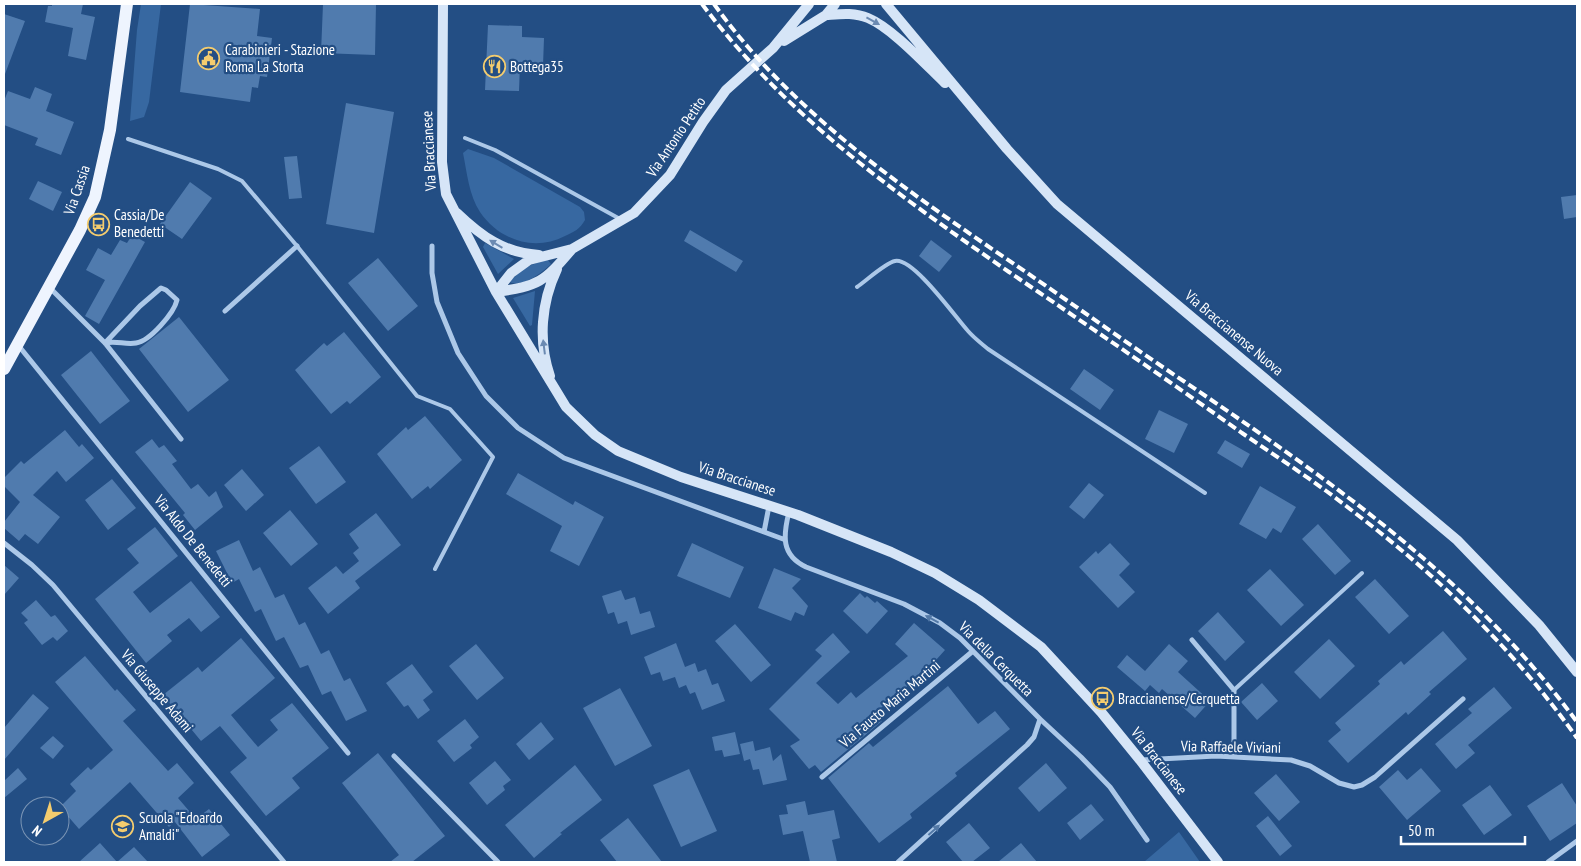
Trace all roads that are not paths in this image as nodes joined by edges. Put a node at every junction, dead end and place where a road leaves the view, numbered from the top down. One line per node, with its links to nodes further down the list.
1 (126, 4): 18 (main road, Via Cassia)
2 (443, 4): 11 (street, Via Braccianese)
3 (809, 4): 7 (street, Via Antonio Petito)
4 (835, 4): 6 (street, Via Antonio Petito)
5 (886, 4): 8 (street, Via Braccianense Nuova)
6 (826, 16): 7 (street, Via Antonio Petito); 8 (street, one-way to 8)
7 (773, 48): 12 (street, Via Antonio Petito)
8 (972, 107): 37 (street, Via Braccianense Nuova)
9 (465, 138): 12 (lane)
10 (128, 139): 13 (lane)
11 (450, 206): 16 (street, one-way to 11); 20 (street, Via Braccianese)
12 (623, 221): 15 (street, Via Antonio Petito)
13 (297, 246): 21 (street); 33 (lane)
14 (432, 246): 30 (street)
15 (572, 249): 16 (street, Via Antonio Petito); 17 (street, Via Antonio Petito)
16 (542, 256): 20 (street, Via Antonio Petito)
17 (556, 269): 20 (street, Via Antonio Petito); 25 (street, one-way to 17)
18 (48, 286): 22 (street); 23 (main road, Via Cassia)
19 (857, 287): 27 (lane)
20 (496, 292): 25 (street, Via Braccianese)
21 (225, 311)
22 (105, 343): 22 (street); 26 (street)
23 (17, 345): 24 (main road, Via Cassia); 41 (street, Via Aldo De Benedetti)
24 (4, 370)
25 (557, 394): 28 (street, Via Braccianese)
26 (181, 439)
27 (1205, 493)
28 (769, 506): 29 (street, Via Braccianese); 30 (street)
29 (789, 512): 31 (street); 44 (street, Via Braccianese)
30 (764, 532): 31 (street)
31 (783, 539): 36 (street, Via della Cerquetta, one-way to 31)
32 (4, 543): 48 (street, Via Giuseppe Adami)
33 (435, 569)
34 (1362, 573): 38 (lane)
35 (1192, 640): 38 (street)
36 (973, 651): 40 (street, Via della Cerquetta); 45 (street, Via Fausto Maria Martini)
37 (1577, 672)
38 (1234, 690): 43 (street)
39 (1463, 699): 43 (street, Via Raffaele Viviani)
40 (1040, 719): 46 (street, Via della Cerquetta); 50 (street, one-way to 40)
41 (348, 753)
42 (394, 756): 49 (street)
43 (1234, 757): 44 (street, Via Raffaele Viviani)
44 (1140, 760): 51 (street, Via Braccianese)
45 (822, 777)
46 (1148, 840)
47 (1577, 841): 52 (street)
48 (284, 862)
49 (498, 862)
50 (898, 862)
51 (1218, 862)
52 (1548, 862)

